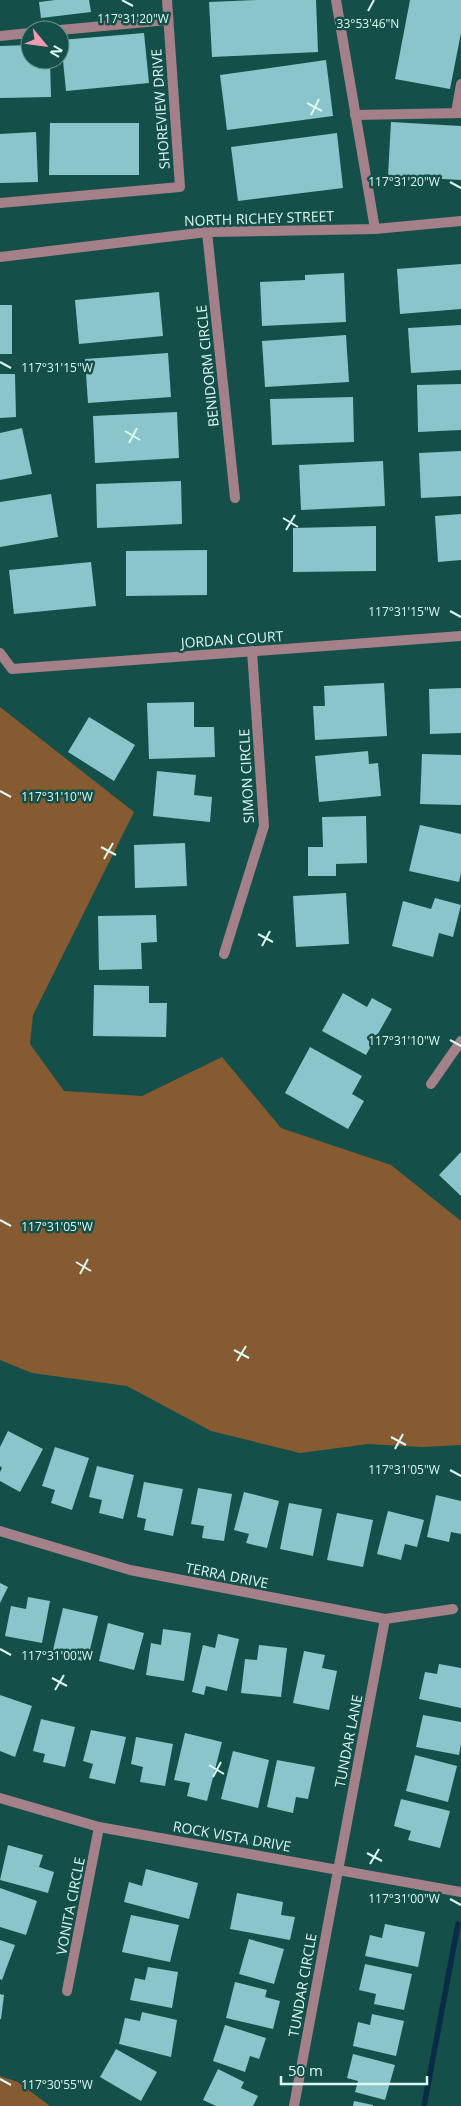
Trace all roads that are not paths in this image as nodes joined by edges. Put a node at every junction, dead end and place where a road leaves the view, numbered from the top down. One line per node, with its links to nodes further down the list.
1 (167, 0): 3 (street, SHOREVIEW DRIVE)
2 (336, 0): 9 (street)
3 (168, 20): 4 (street); 10 (street, SHOREVIEW DRIVE)
4 (70, 29)
5 (20, 34): 6 (street)
6 (0, 36)
7 (461, 84): 8 (street)
8 (458, 113): 9 (street)
9 (355, 115): 12 (street)
10 (0, 203)
11 (461, 221): 12 (street, NORTH RICHEY STREET)
12 (375, 229): 13 (street, NORTH RICHEY STREET)
13 (207, 232): 14 (street, NORTH RICHEY STREET); 15 (street, BENIDORM CIRCLE)
14 (0, 258)
15 (235, 498)
16 (461, 636): 17 (street, JORDAN COURT)
17 (252, 651): 18 (street, JORDAN COURT); 19 (street, SIMON CIRCLE)
18 (0, 653)
19 (224, 954)
20 (461, 1041): 21 (street)
21 (431, 1084)
22 (0, 1531): 24 (street, TERRA DRIVE)
23 (453, 1609): 24 (street, TERRA DRIVE)
24 (385, 1620): 27 (street, TUNDAR LANE)
25 (0, 1798): 26 (street, ROCK VISTA DRIVE)
26 (99, 1826): 27 (street, ROCK VISTA DRIVE); 29 (street, VONITA CIRCLE)
27 (339, 1869): 28 (street, ROCK VISTA DRIVE); 30 (street, TUNDAR CIRCLE)
28 (461, 1892)
29 (67, 1991)
30 (294, 2106)

